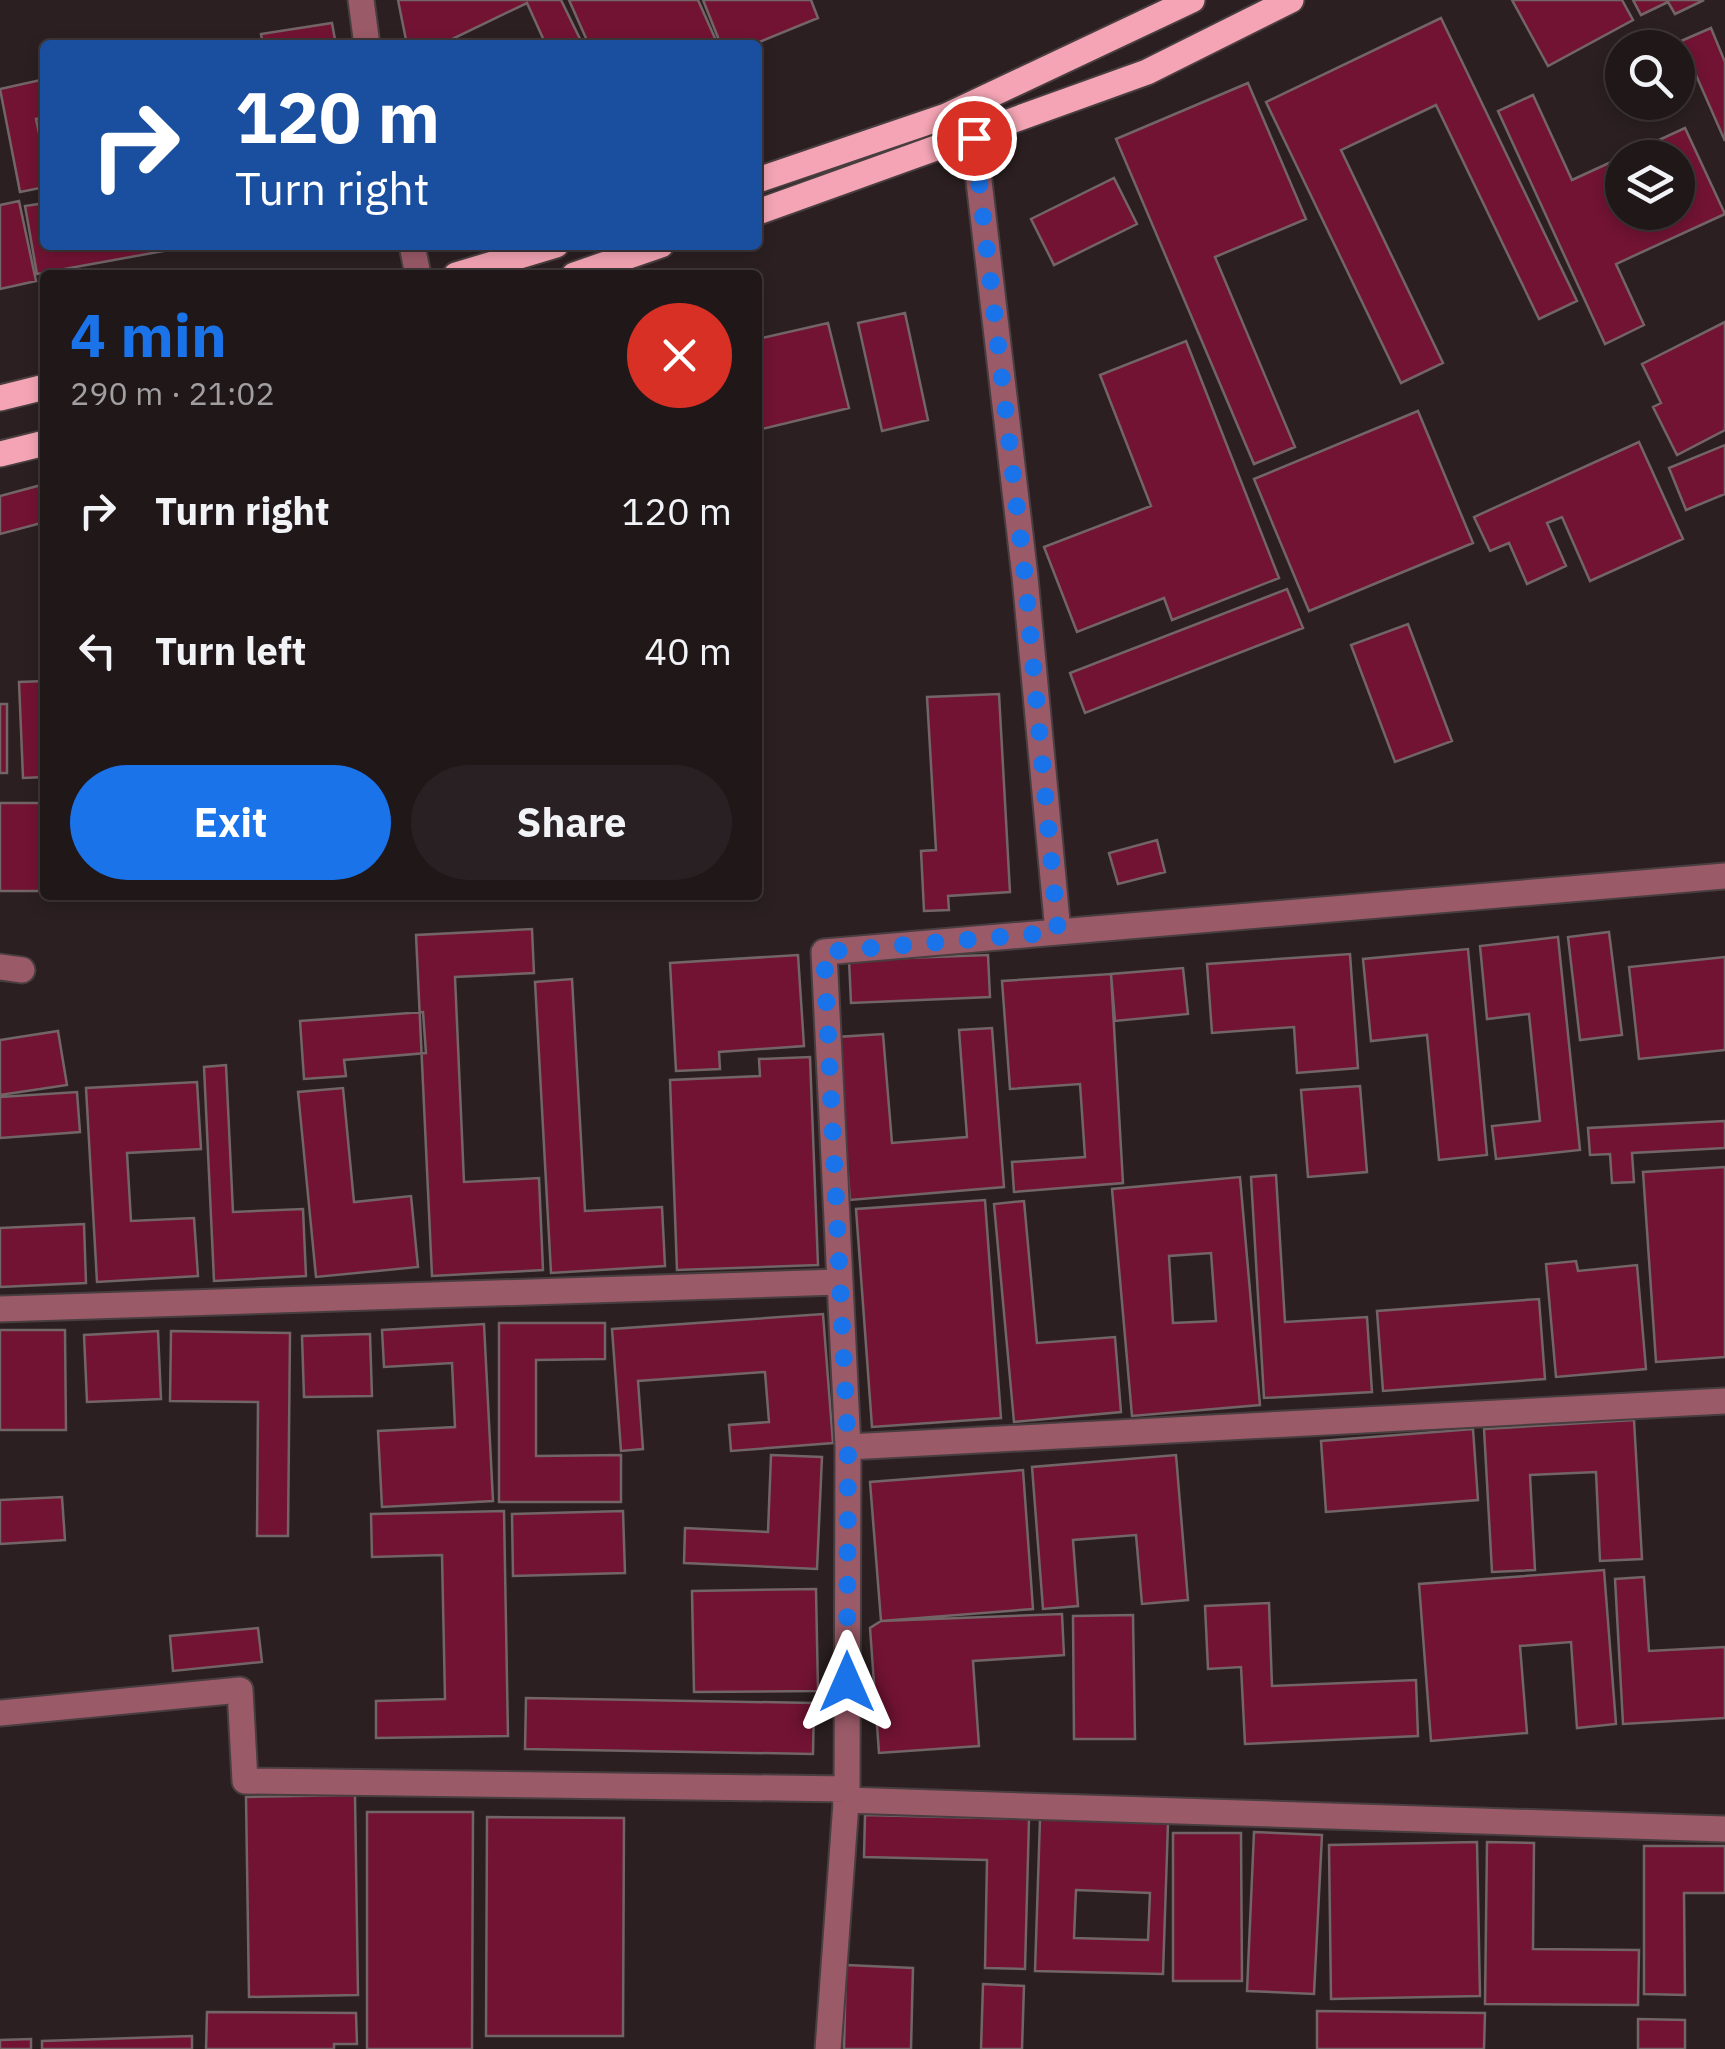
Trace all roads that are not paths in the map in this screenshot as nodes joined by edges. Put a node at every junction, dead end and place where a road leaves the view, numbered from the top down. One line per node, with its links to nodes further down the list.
1 (362, 0): 4 (street)
2 (1192, 0): 6 (main road)
3 (1291, 0): 5 (main road)
4 (366, 40)
5 (974, 138): 7 (main road); 17 (street)
6 (762, 179)
7 (762, 211)
8 (539, 250): 10 (main road)
9 (646, 250): 11 (main road)
10 (473, 270)
11 (588, 270)
12 (40, 388): 13 (main road)
13 (0, 398)
14 (40, 444): 15 (main road)
15 (0, 454)
16 (1725, 876): 17 (street)
17 (1058, 932): 18 (street)
18 (839, 1282): 19 (street); 21 (street)
19 (0, 1309)
20 (1725, 1401): 21 (street)
21 (848, 1447): 23 (street)
22 (0, 1713): 23 (street)
23 (846, 1794): 24 (street); 25 (street)
24 (1725, 1829)
25 (828, 2049)

